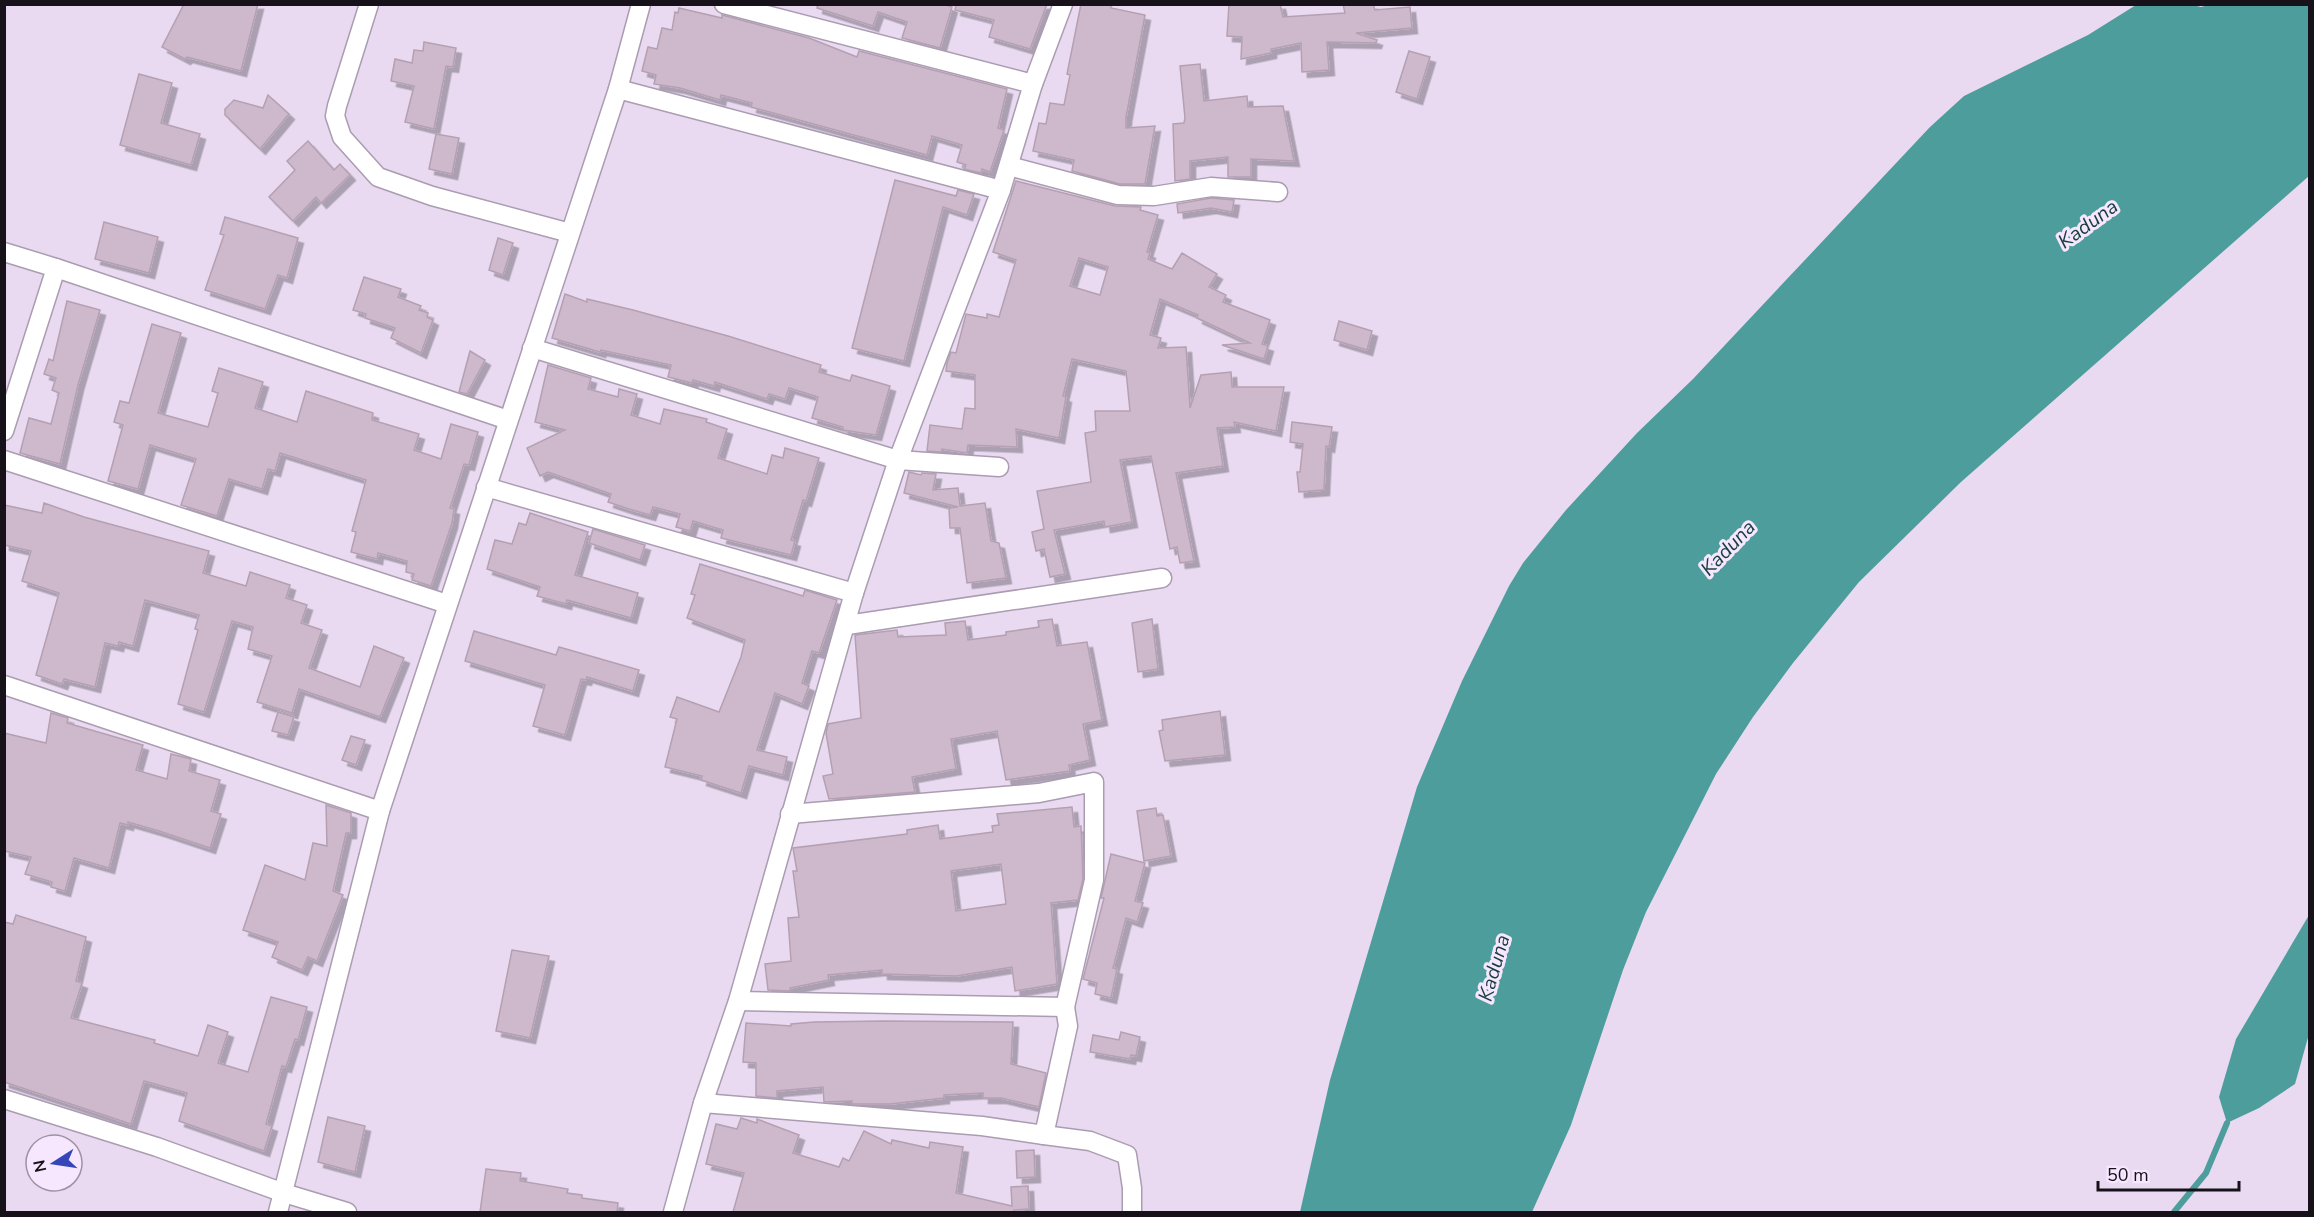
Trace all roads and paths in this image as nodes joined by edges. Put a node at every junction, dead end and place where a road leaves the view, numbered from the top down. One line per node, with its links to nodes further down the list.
1 (369, 4): 10 (street)
2 (641, 4): 6 (street)
3 (724, 4): 5 (street)
4 (1063, 4): 5 (street)
5 (1033, 84): 7 (street)
6 (618, 89): 8 (street); 10 (street)
7 (1009, 166): 8 (street); 9 (street)
8 (1001, 190): 17 (street)
9 (1278, 192)
10 (570, 233): 13 (street)
11 (4, 252): 12 (street)
12 (56, 268): 14 (street); 15 (street)
13 (532, 348): 14 (street); 17 (street)
14 (508, 420): 19 (street)
15 (4, 431)
16 (4, 460): 22 (street)
17 (898, 460): 18 (street); 21 (street)
18 (999, 467)
19 (486, 488): 21 (street); 22 (street)
20 (1162, 578): 23 (street)
21 (854, 593): 23 (street)
22 (447, 604): 25 (street)
23 (847, 625): 26 (street)
24 (4, 685): 25 (street)
25 (380, 811): 32 (street)
26 (790, 814): 27 (street); 28 (street)
27 (738, 1001): 28 (street); 30 (street)
28 (1065, 1006): 31 (street)
29 (4, 1099): 32 (street)
30 (703, 1103): 31 (street); 35 (street)
31 (1044, 1135): 36 (street)
32 (284, 1193): 33 (street); 34 (street)
33 (278, 1212)
34 (347, 1212)
35 (673, 1212)
36 (1132, 1212)

